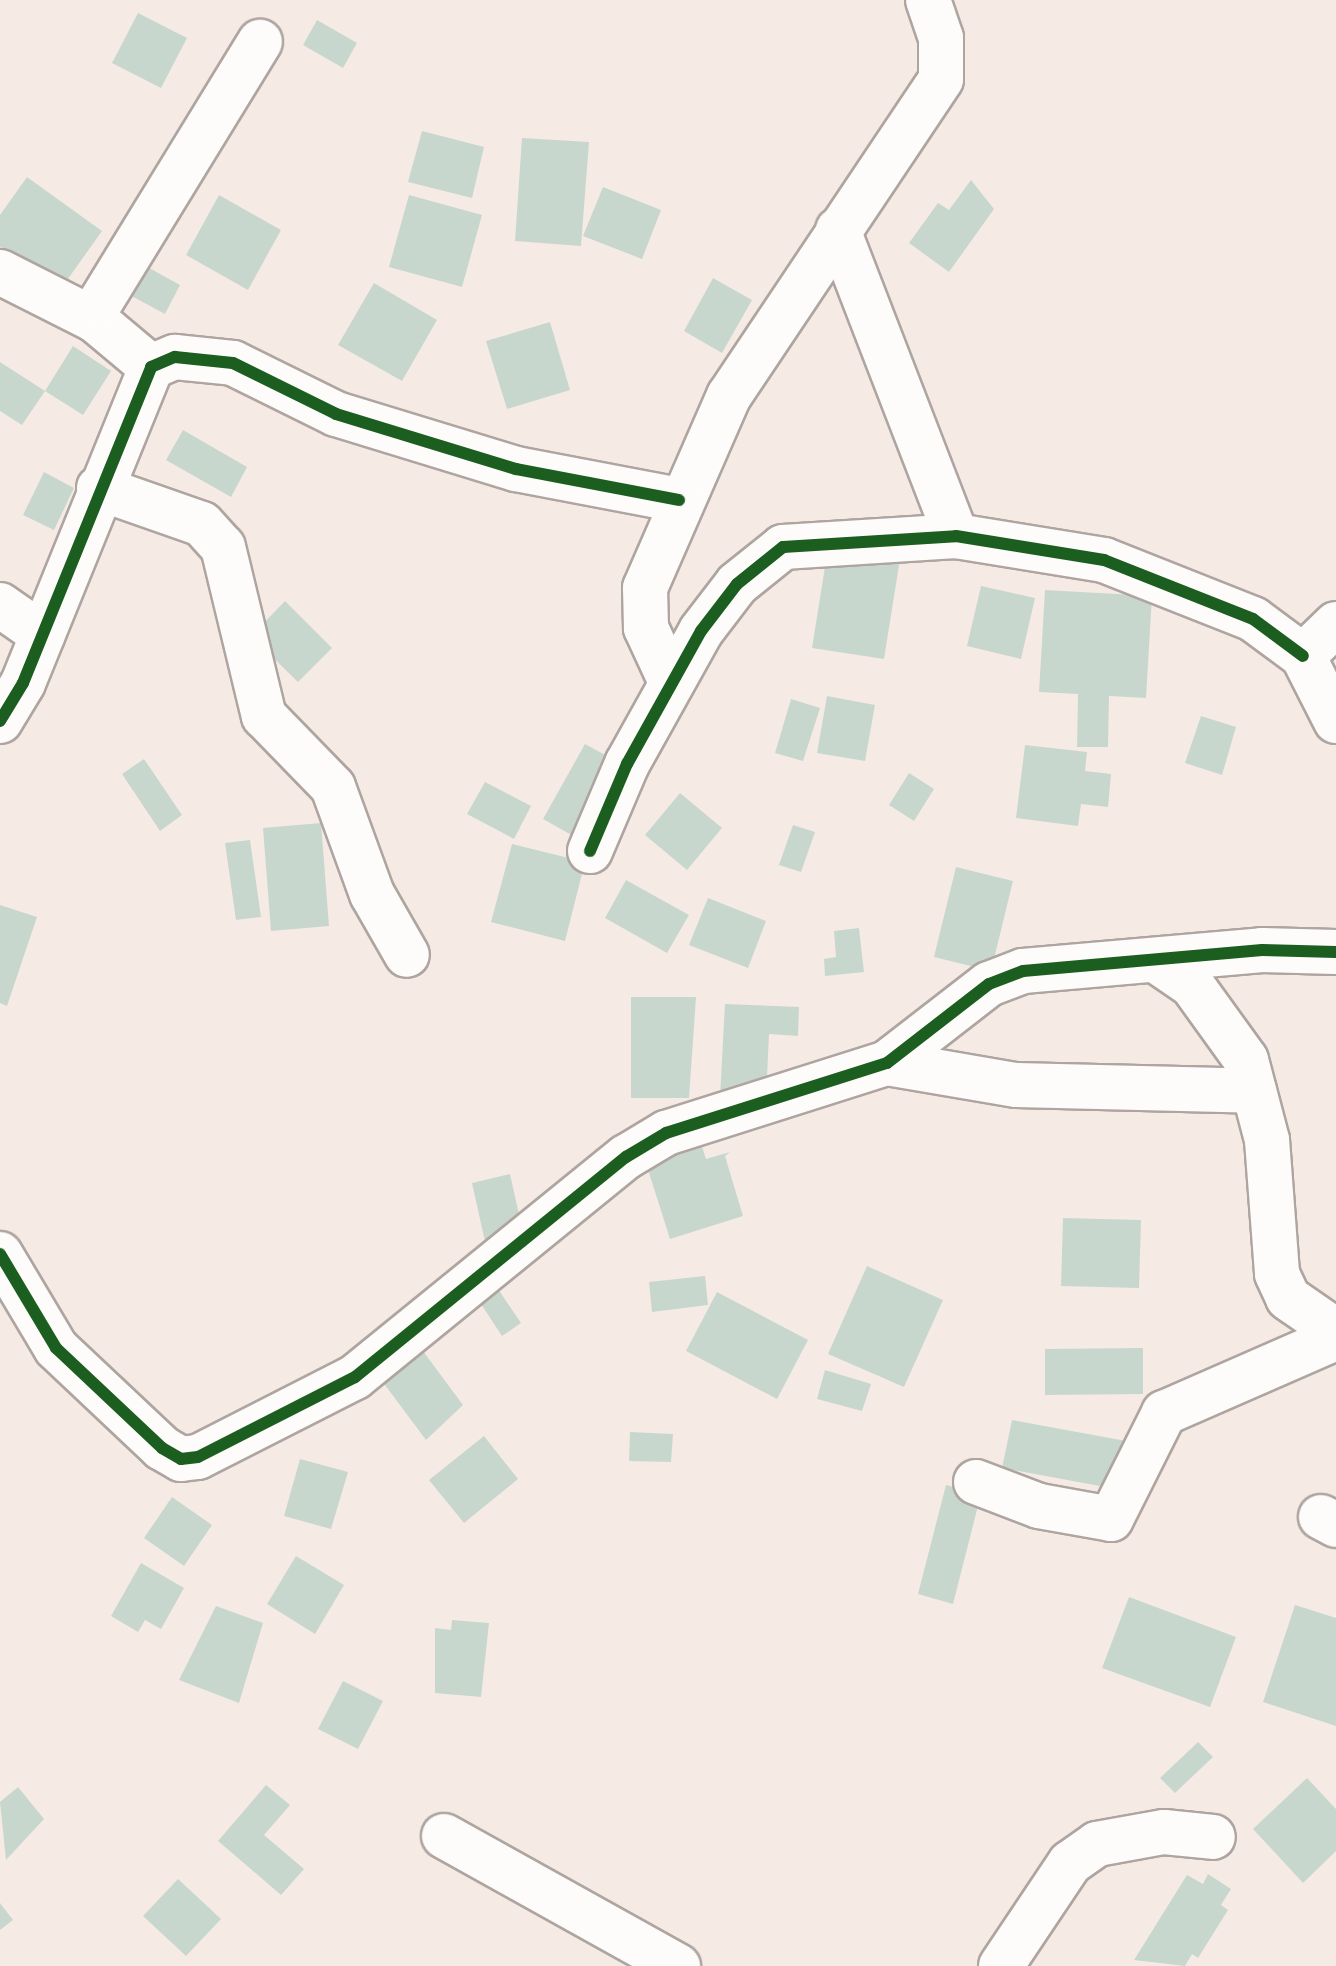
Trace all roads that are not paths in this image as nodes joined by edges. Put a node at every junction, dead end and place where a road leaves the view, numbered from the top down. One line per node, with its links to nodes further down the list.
1 (928, 0): 3 (street)
2 (260, 42): 5 (street)
3 (838, 230): 8 (street); 9 (street)
4 (0, 272): 5 (street)
5 (95, 320): 6 (street)
6 (151, 367): 7 (street); 8 (street)
7 (99, 488): 12 (street); 19 (street)
8 (679, 500): 14 (street)
9 (956, 536): 13 (street); 14 (street)
10 (0, 605): 12 (street)
11 (1336, 624): 13 (street)
12 (43, 635): 15 (street)
13 (1303, 656): 16 (street)
14 (671, 682): 17 (street)
15 (0, 721)
16 (1336, 721)
17 (590, 851)
18 (1336, 952): 20 (street)
19 (407, 955)
20 (1157, 961): 21 (street); 22 (street)
21 (887, 1063): 22 (street); 23 (street)
22 (1254, 1091): 24 (street)
23 (0, 1254)
24 (1336, 1331)
25 (1336, 1338): 26 (street)
26 (976, 1482)
27 (444, 1836): 29 (street)
28 (1213, 1837): 30 (street)
29 (678, 1966)
30 (1001, 1966)

